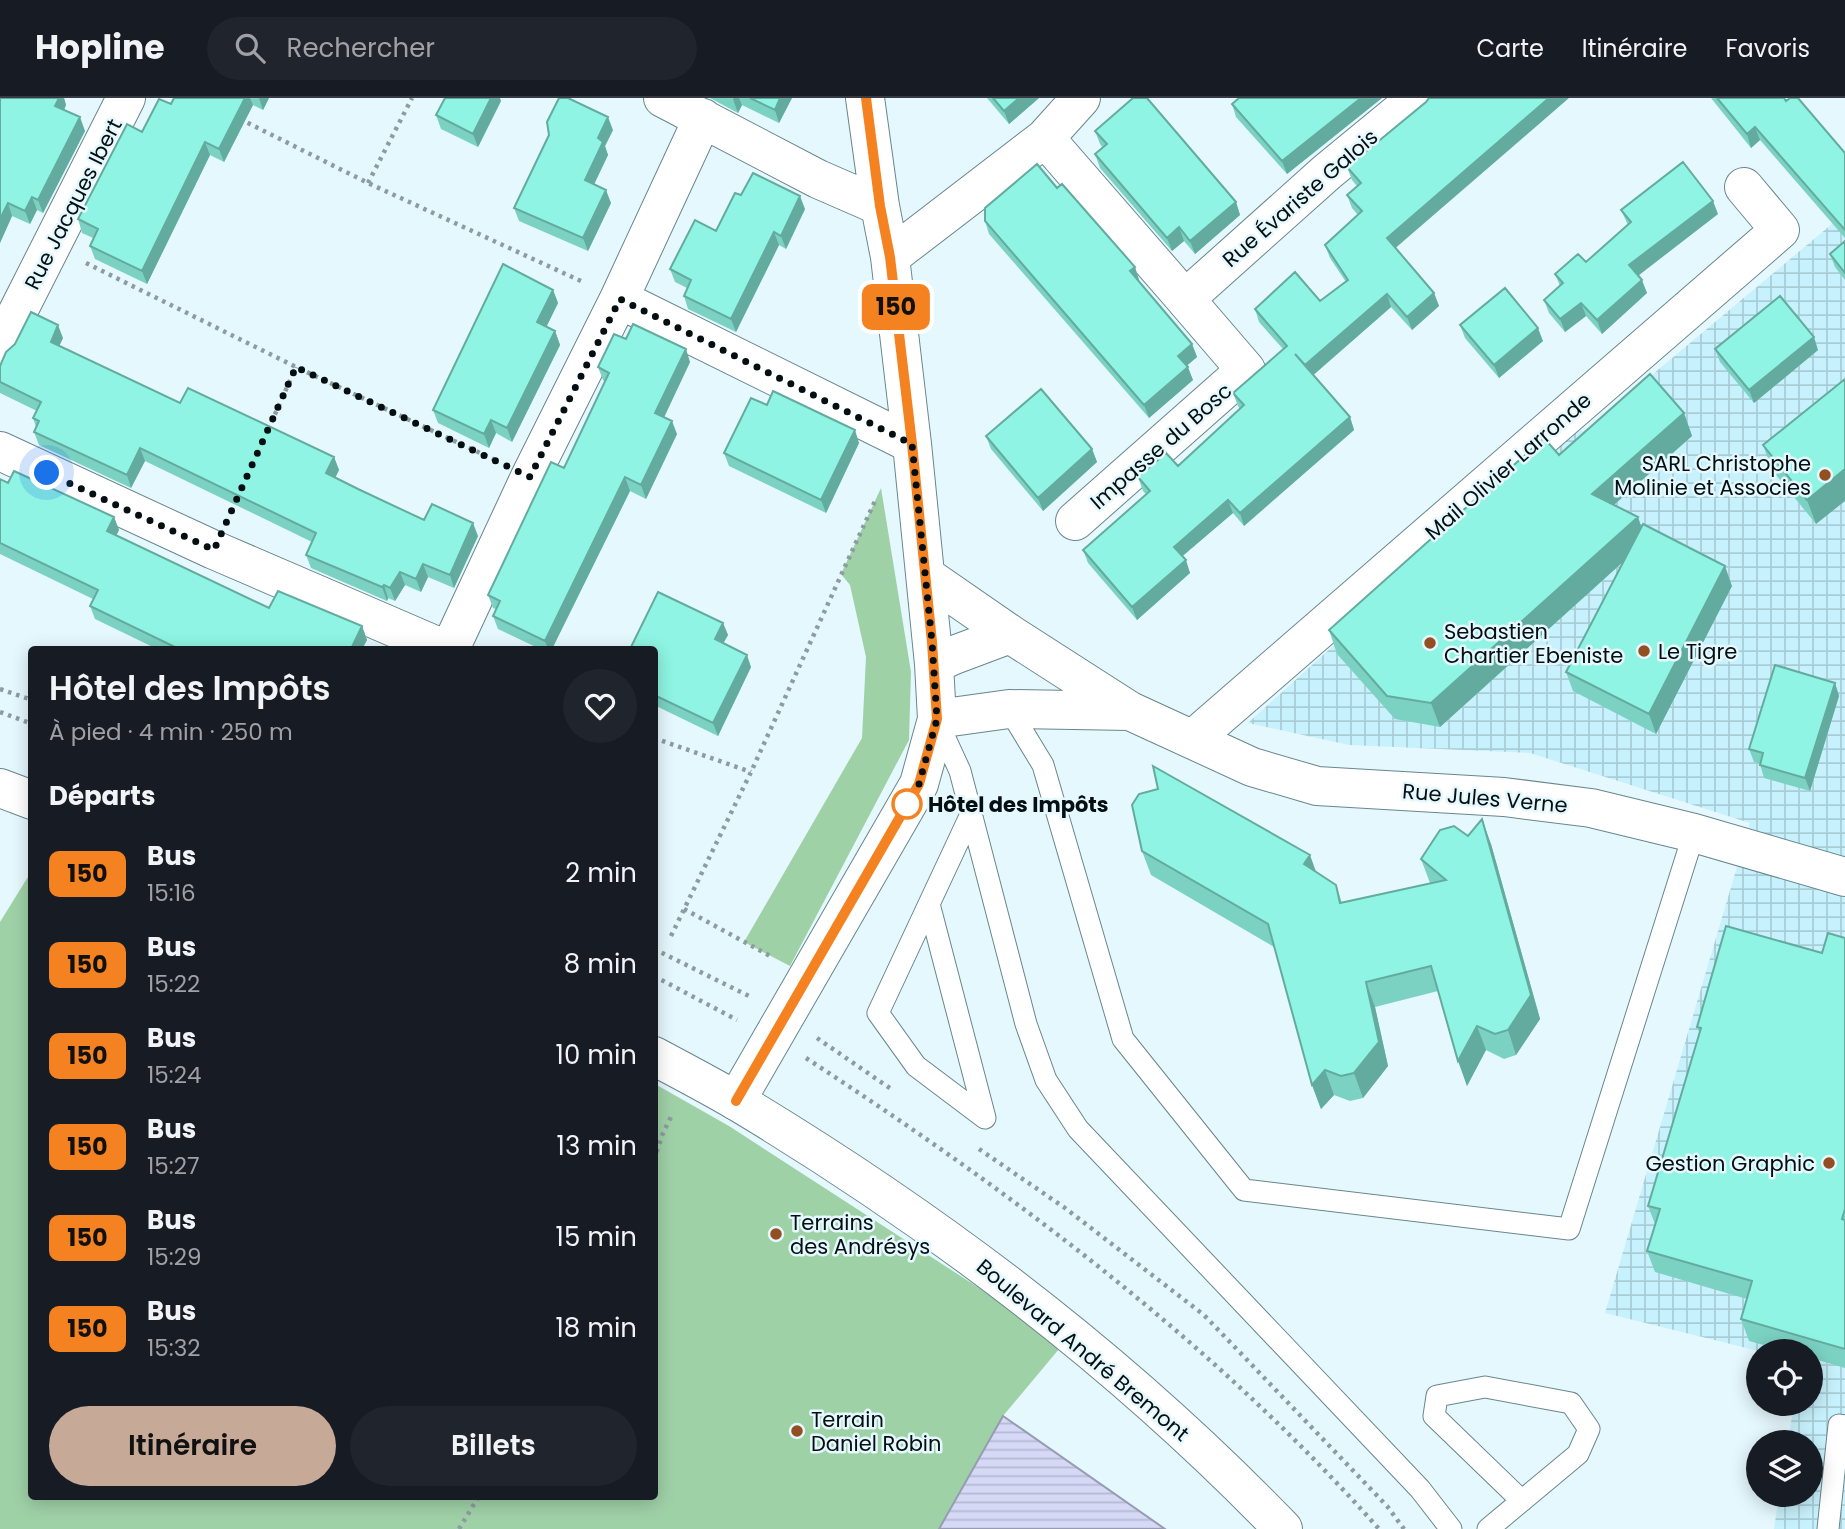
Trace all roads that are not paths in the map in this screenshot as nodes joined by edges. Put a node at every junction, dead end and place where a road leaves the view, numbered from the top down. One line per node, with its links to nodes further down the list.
1 (126, 98): 13 (street, Rue Jacques Ibert)
2 (663, 98): 6 (street)
3 (866, 98): 9 (street)
4 (1081, 98): 7 (street)
5 (1417, 98): 12 (street, Rue Évariste Galois)
6 (702, 118): 9 (street); 11 (street)
7 (1045, 138): 10 (street); 12 (street)
8 (1744, 187): 25 (street, Mail Olivier Larronde)
9 (880, 206): 10 (street)
10 (890, 257): 14 (street)
11 (620, 299): 14 (street); 20 (street)
12 (1185, 299): 16 (street, Impasse du Bosc)
13 (0, 347)
14 (912, 444): 17 (street)
15 (0, 451): 19 (street)
16 (1075, 521)
17 (926, 576): 18 (street, Rue Jules Verne); 21 (street)
18 (1010, 634): 21 (street); 23 (street, Rue Jules Verne)
19 (437, 646)
20 (451, 646)
21 (934, 664): 24 (street)
22 (1009, 709): 23 (street, Rue Jules Verne); 24 (street, Rue Jules Verne); 29 (lane)
23 (1130, 711): 25 (street, Rue Jules Verne)
24 (937, 719): 28 (lane); 33 (street)
25 (1193, 739): 29 (street, Rue Jules Verne)
26 (0, 788): 27 (street)
27 (28, 798)
28 (972, 812): 31 (lane); 37 (lane)
29 (1694, 833): 30 (street, Rue Jules Verne)
30 (1845, 877)
31 (929, 904): 31 (lane)
32 (658, 1058): 33 (street, Boulevard André Bremont)
33 (736, 1101): 36 (street, Boulevard André Bremont)
34 (1845, 1426): 39 (lane)
35 (1522, 1501): 35 (lane); 38 (lane)
36 (1283, 1529)
37 (1451, 1529)
38 (1488, 1529)
39 (1828, 1529)

